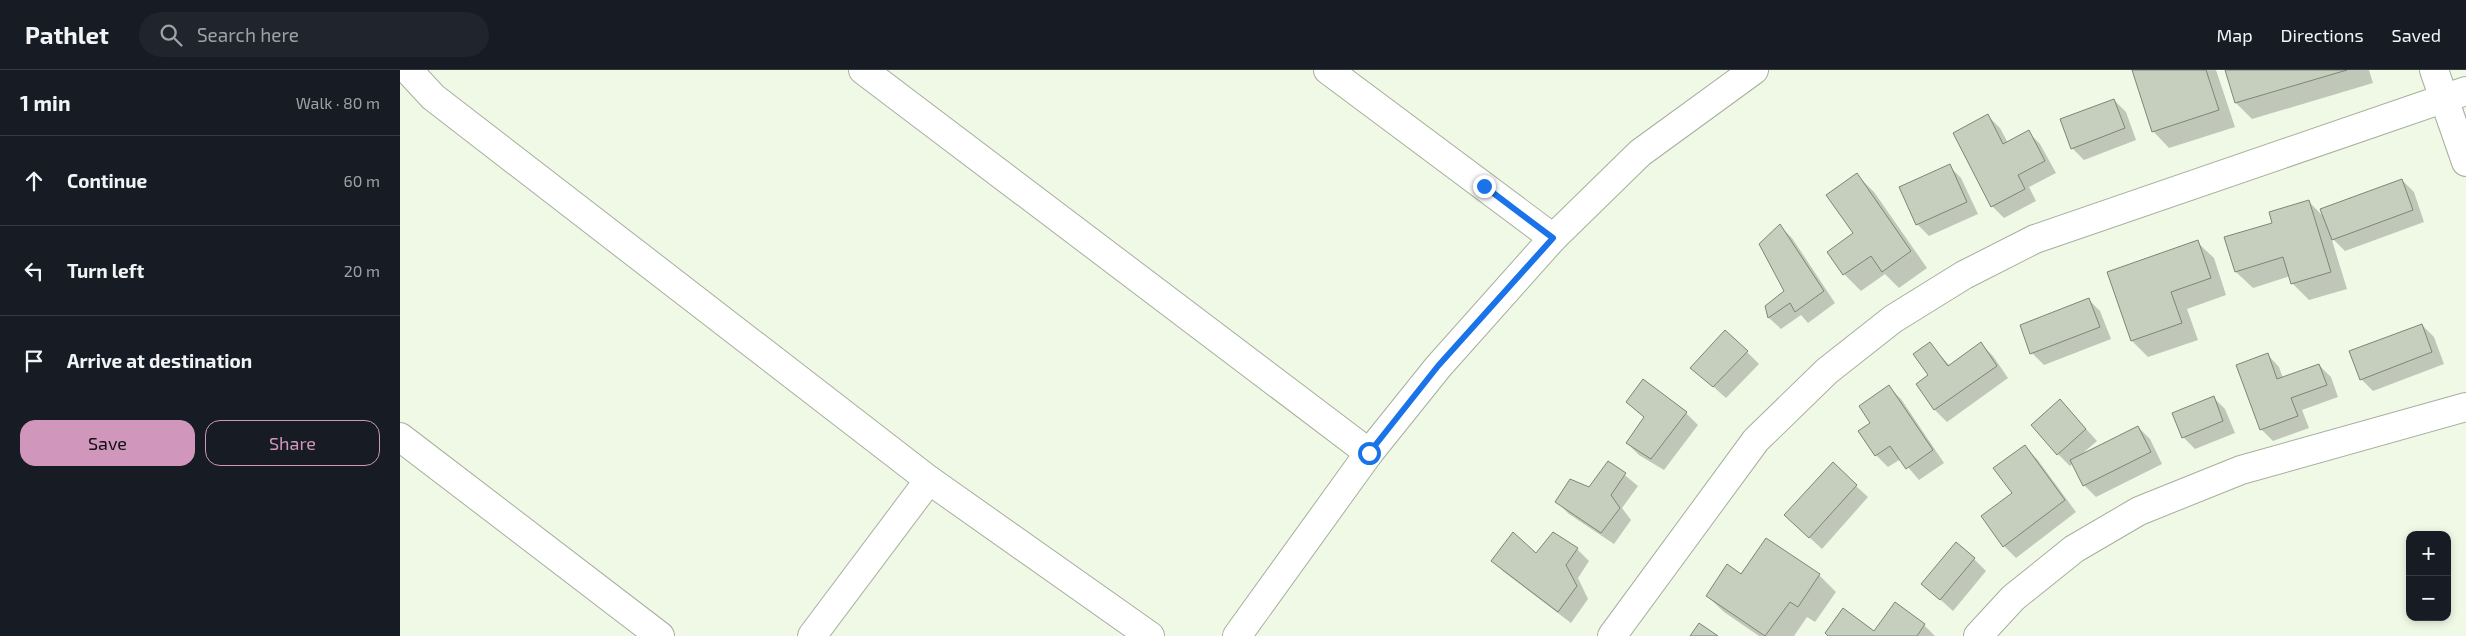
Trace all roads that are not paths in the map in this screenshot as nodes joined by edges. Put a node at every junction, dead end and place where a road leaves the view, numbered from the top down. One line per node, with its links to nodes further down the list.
1 (408, 70): 12 (street)
2 (863, 70): 11 (street)
3 (1328, 70): 8 (street)
4 (1754, 70): 8 (street)
5 (2434, 70): 6 (street)
6 (2454, 95): 7 (street); 17 (street)
7 (2466, 162)
8 (1553, 238): 11 (street)
9 (2466, 407): 18 (street)
10 (400, 437): 13 (street)
11 (1369, 453): 16 (street)
12 (929, 480): 14 (street); 15 (street)
13 (660, 636)
14 (812, 636)
15 (1150, 636)
16 (1238, 636)
17 (1612, 636)
18 (1978, 636)

